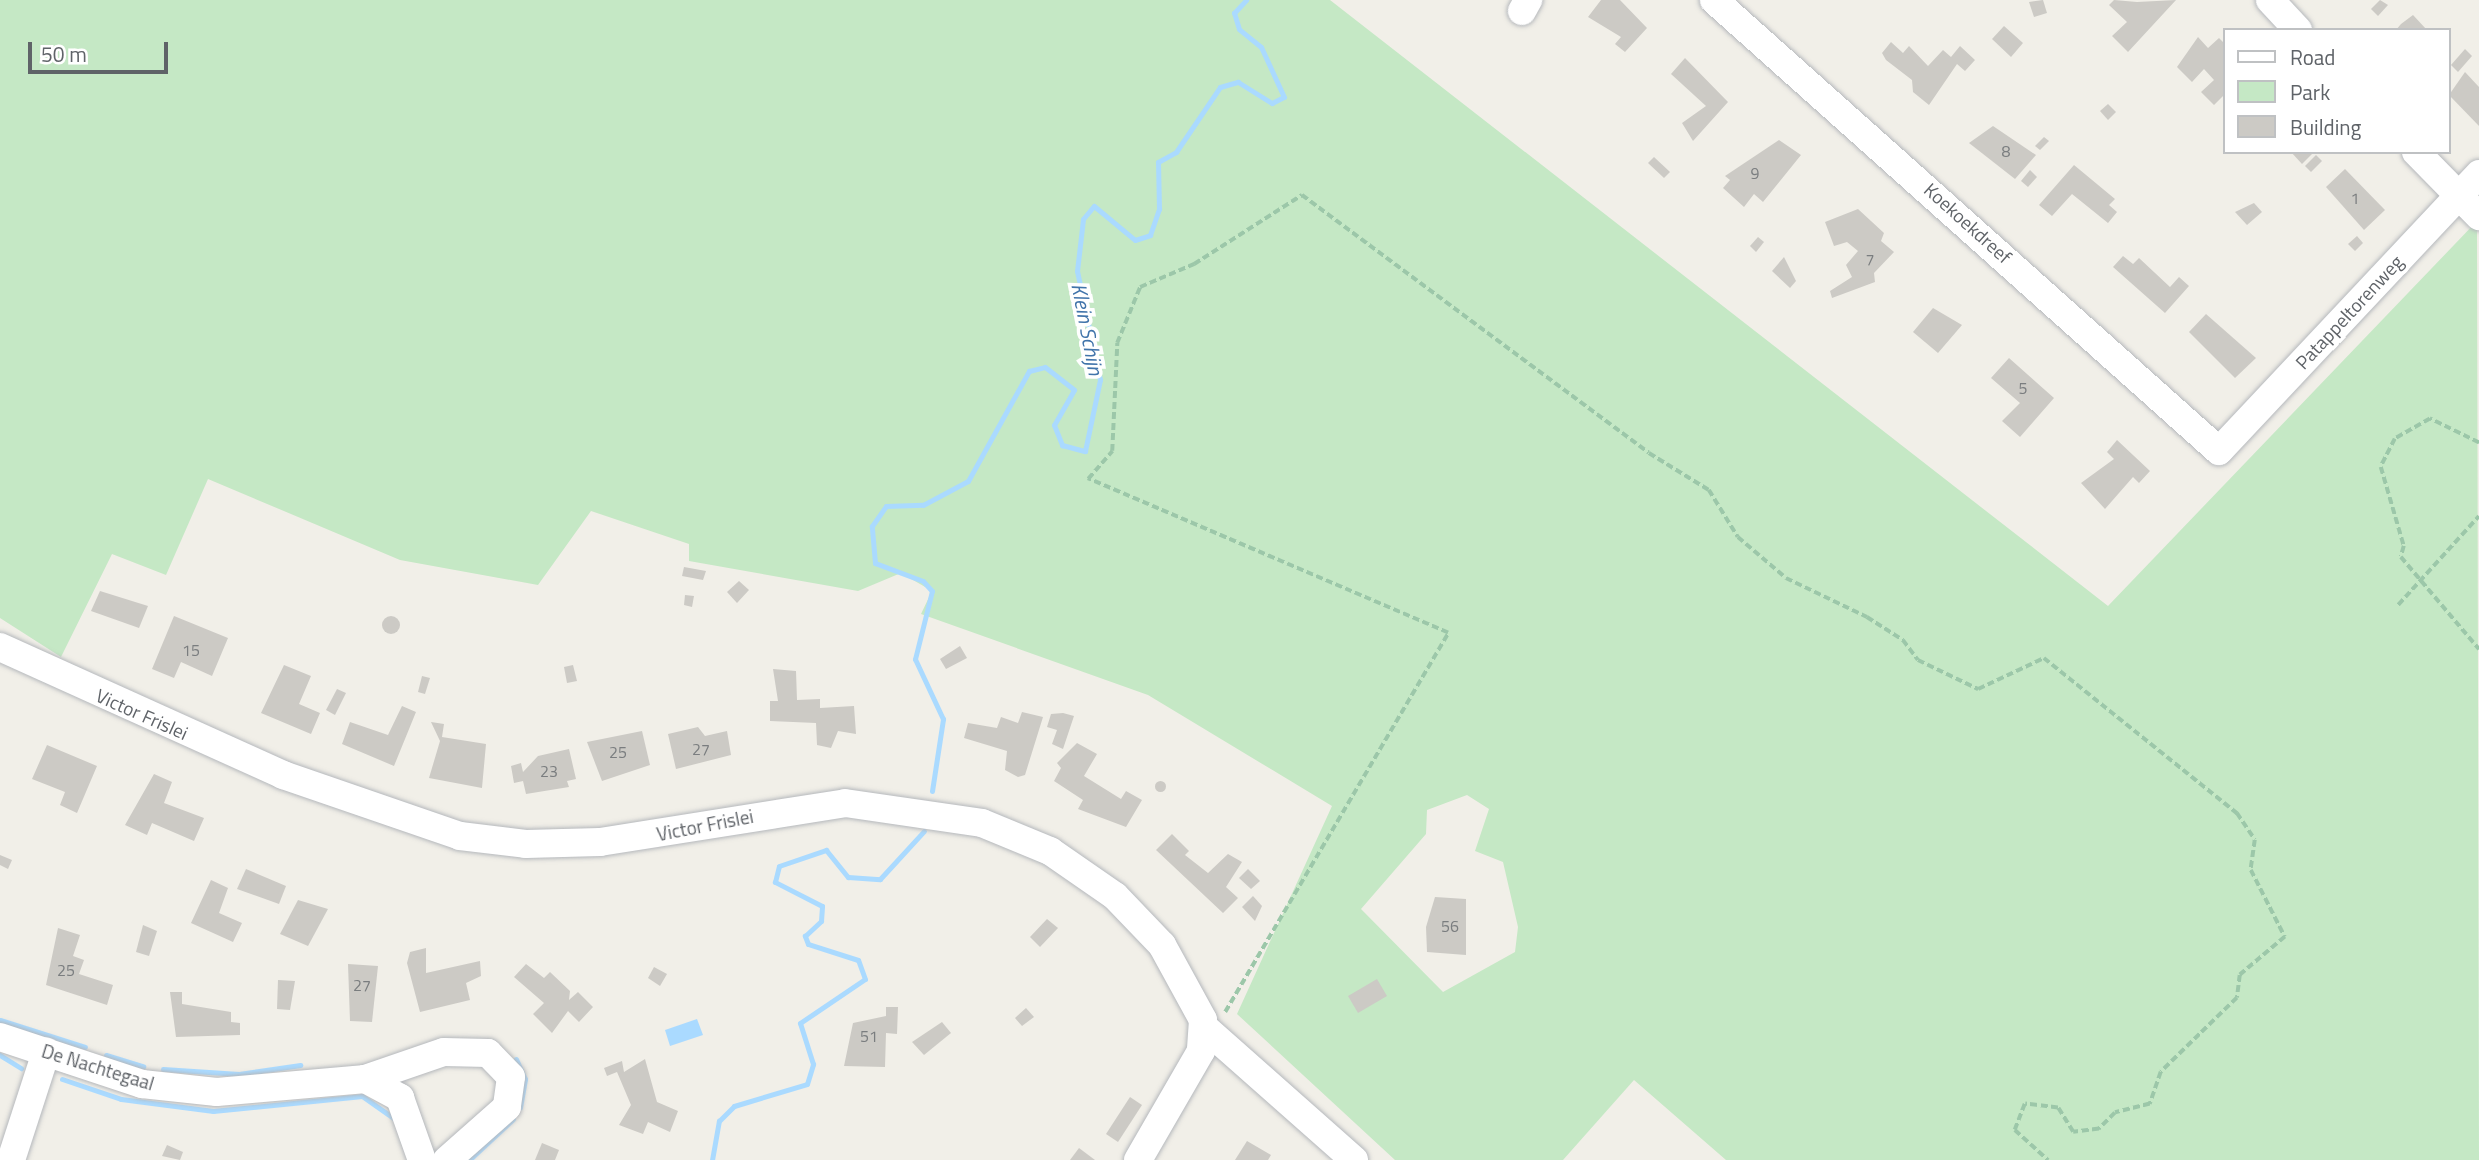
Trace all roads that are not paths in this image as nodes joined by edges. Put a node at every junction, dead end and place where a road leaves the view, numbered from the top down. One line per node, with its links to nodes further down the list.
1 (1714, 0): 8 (street, Koekoekdreef)
2 (2270, 0): 3 (street)
3 (2296, 28)
4 (2418, 154): 6 (street)
5 (2479, 174): 6 (street, Patappeltorenweg)
6 (2469, 201): 7 (street); 8 (street, Patappeltorenweg)
7 (2479, 216)
8 (2219, 451)
9 (0, 647): 10 (street, Victor Frislei)
10 (1205, 1028): 17 (street); 18 (street)
11 (0, 1037): 12 (street, De Nachtegaal)
12 (46, 1052): 13 (street, De Nachtegaal); 14 (street)
13 (365, 1079): 15 (street); 16 (street, De Nachtegaal)
14 (11, 1160)
15 (422, 1160)
16 (447, 1160)
17 (1138, 1160)
18 (1354, 1160)

